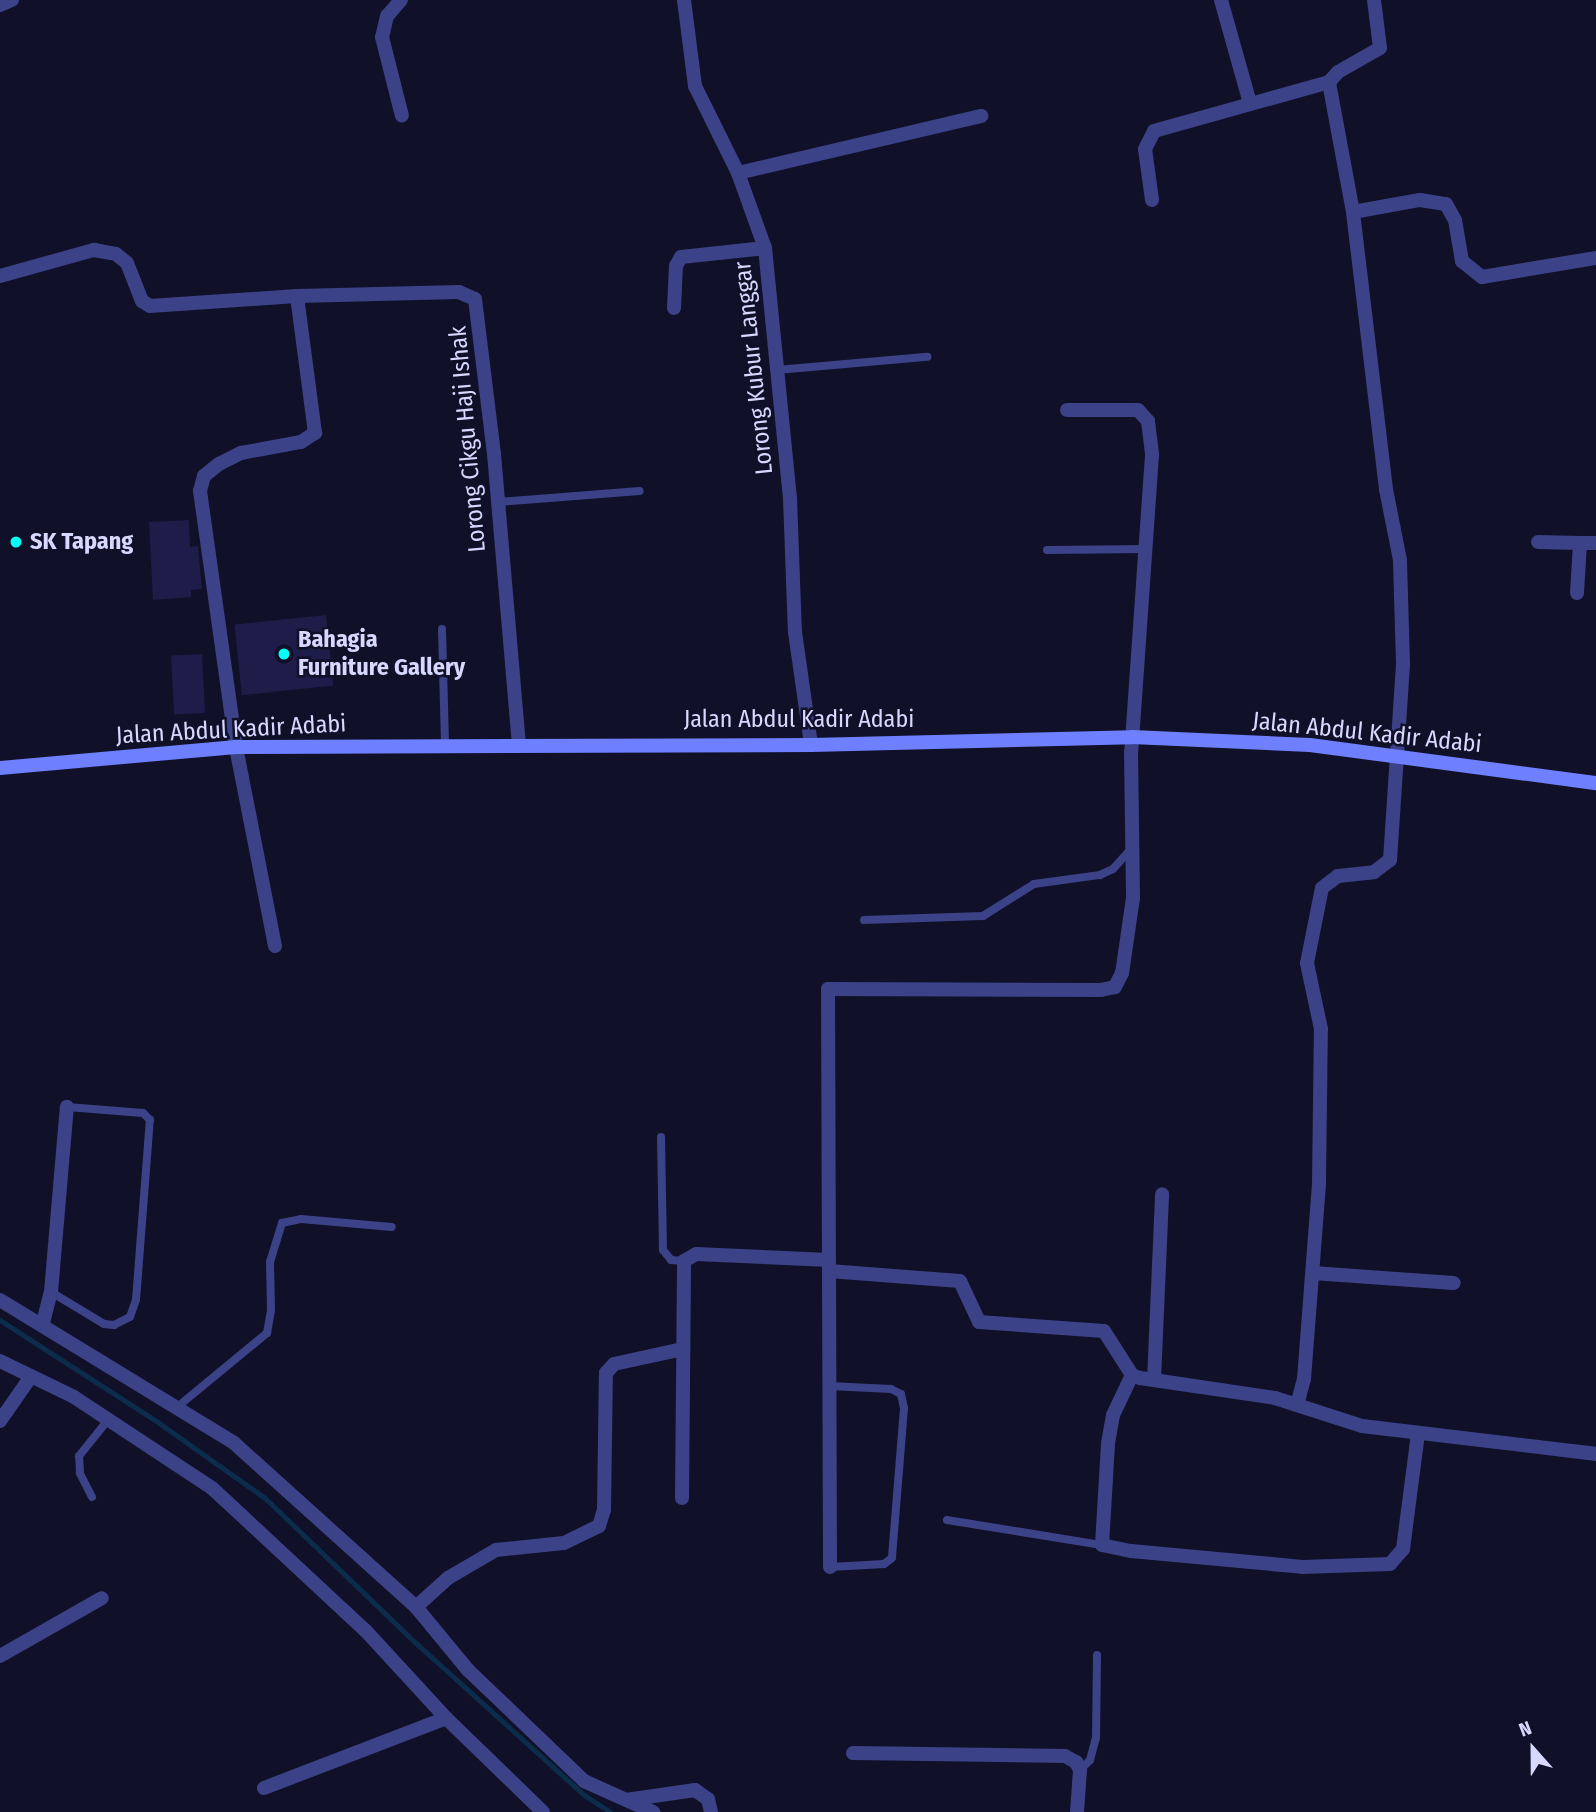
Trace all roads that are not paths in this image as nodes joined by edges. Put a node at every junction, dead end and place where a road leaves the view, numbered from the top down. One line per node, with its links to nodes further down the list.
1 (12, 0): 6 (street)
2 (401, 0): 9 (street)
3 (684, 0): 11 (street, Lorong Kubur Langgar)
4 (1221, 0): 8 (street)
5 (1374, 0): 7 (street)
6 (0, 5)
7 (1329, 82): 8 (street); 13 (street)
8 (1250, 103): 12 (street)
9 (402, 116)
10 (981, 116): 11 (street)
11 (738, 173): 14 (street, Lorong Kubur Langgar)
12 (1152, 200)
13 (1353, 212): 15 (street); 36 (street)
14 (765, 248): 18 (street); 20 (street, Lorong Kubur Langgar)
15 (1596, 258)
16 (0, 276): 17 (street)
17 (297, 296): 23 (street, Lorong Cikgu Haji Ishak); 35 (street)
18 (674, 308)
19 (928, 357): 20 (lane)
20 (777, 370): 34 (street, Lorong Kubur Langgar)
21 (1067, 410): 27 (street)
22 (640, 491): 23 (lane)
23 (498, 502): 32 (street, Lorong Cikgu Haji Ishak)
24 (1538, 542): 26 (street)
25 (1596, 543): 26 (street)
26 (1580, 544): 29 (street)
27 (1147, 549): 28 (lane); 31 (street)
28 (1047, 550)
29 (1577, 593)
30 (442, 629): 33 (lane)
31 (1132, 737): 34 (main road, Jalan Abdul Kadir Adabi); 36 (main road, Jalan Abdul Kadir Adabi); 39 (street)
32 (519, 744): 33 (main road, Jalan Abdul Kadir Adabi); 34 (main road, Jalan Abdul Kadir Adabi)
33 (445, 745): 35 (main road, Jalan Abdul Kadir Adabi)
34 (811, 745)
35 (236, 747): 37 (main road, Jalan Abdul Kadir Adabi); 41 (street)
36 (1398, 756): 38 (main road, Jalan Abdul Kadir Adabi); 48 (street)
37 (0, 768)
38 (1596, 783)
39 (1129, 851): 40 (lane); 47 (street)
40 (864, 920)
41 (275, 946)
42 (67, 1107): 50 (street); 50 (lane)
43 (661, 1137): 46 (lane)
44 (1162, 1194): 57 (street)
45 (392, 1227): 60 (lane)
46 (684, 1261): 47 (street); 53 (street)
47 (829, 1266): 55 (street); 58 (street)
48 (1313, 1273): 49 (street); 59 (street)
49 (1454, 1283)
50 (51, 1292): 52 (street)
51 (0, 1300): 52 (street)
52 (43, 1323): 60 (street)
53 (683, 1349): 66 (street); 71 (street)
54 (0, 1361): 56 (street)
55 (1132, 1375): 57 (street); 68 (street)
56 (30, 1378): 61 (street); 62 (street)
57 (1154, 1381): 59 (street)
58 (829, 1386): 69 (street); 69 (lane)
59 (1297, 1405): 63 (street)
60 (176, 1408): 71 (street)
61 (107, 1420): 65 (lane); 74 (street)
62 (0, 1421)
63 (1418, 1434): 64 (street); 68 (street)
64 (1596, 1454)
65 (92, 1497)
66 (682, 1498)
67 (947, 1520): 68 (lane)
68 (1102, 1545)
69 (830, 1567)
70 (102, 1598): 73 (street)
71 (416, 1607): 78 (street)
72 (1097, 1655): 76 (lane)
73 (0, 1656)
74 (446, 1718): 77 (street); 79 (street)
75 (853, 1754): 76 (street)
76 (1080, 1770): 82 (street)
77 (264, 1787)
78 (625, 1800): 80 (street); 81 (street)
79 (536, 1809)
80 (653, 1812)
81 (711, 1812)
82 (1077, 1812)

